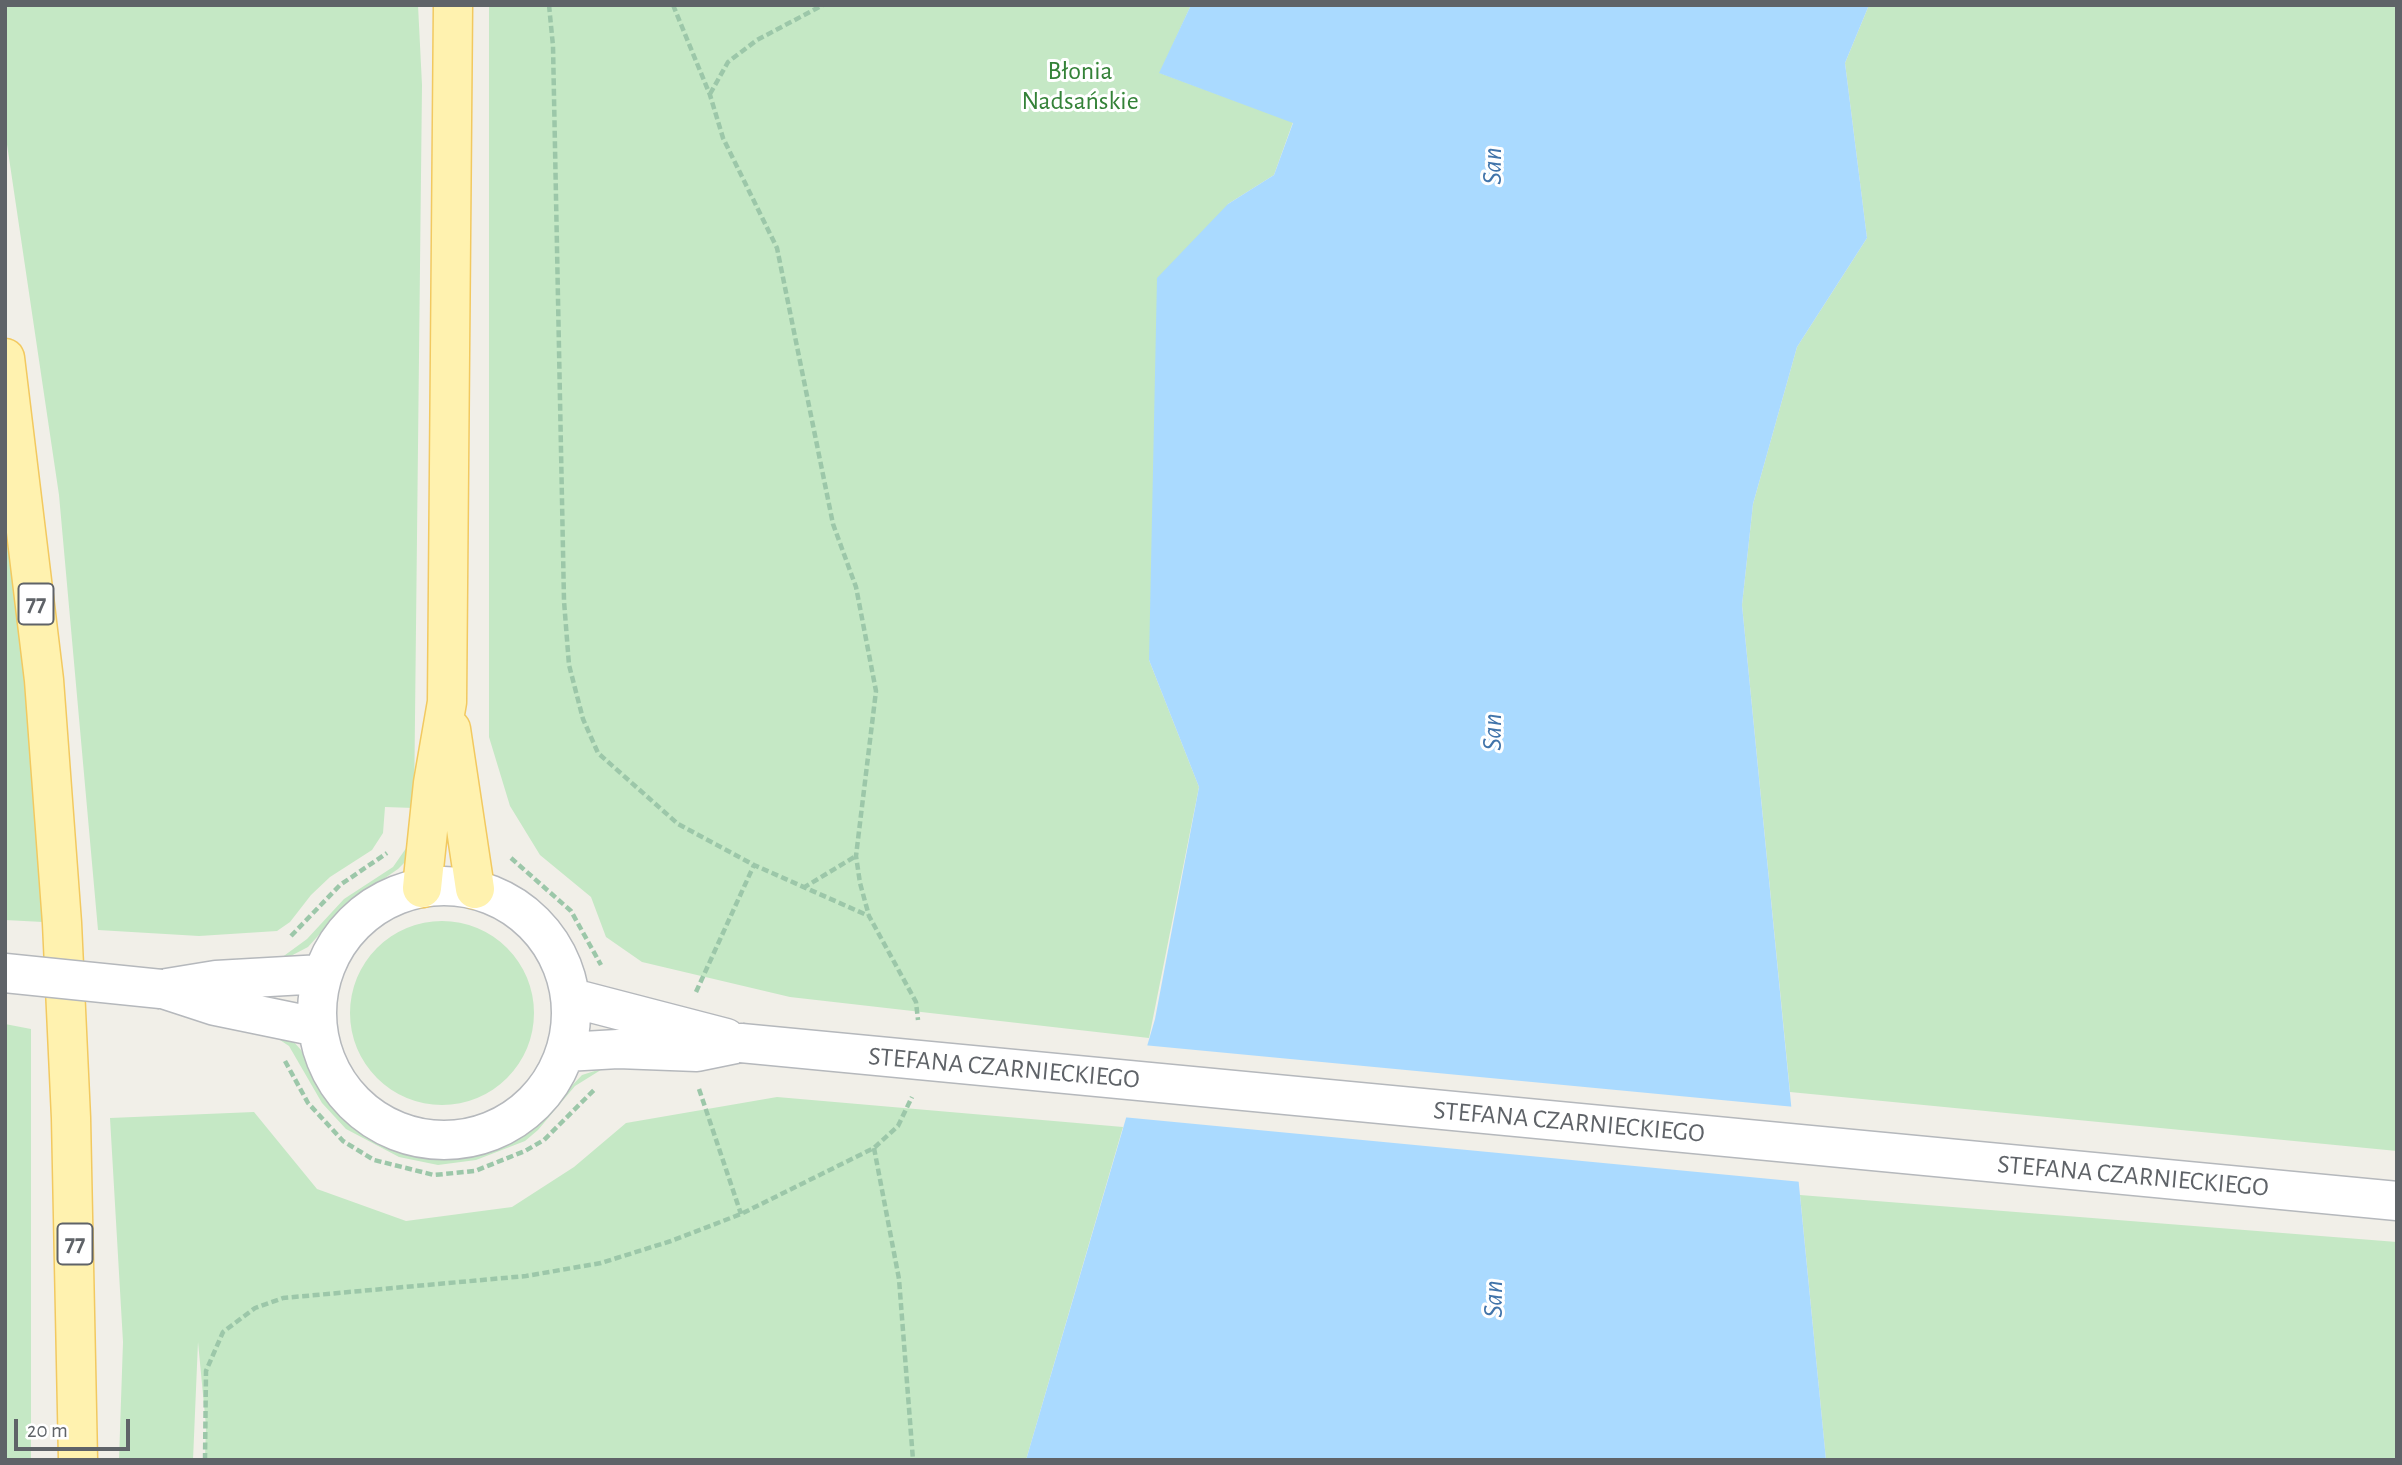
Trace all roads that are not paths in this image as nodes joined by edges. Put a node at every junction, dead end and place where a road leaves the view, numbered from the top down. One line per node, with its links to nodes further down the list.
1 (453, 5): 3 (main road)
2 (5, 358): 14 (main road, 77)
3 (447, 702): 4 (main road); 5 (main road)
4 (422, 888): 5 (street); 7 (street)
5 (475, 889): 9 (street)
6 (5, 973): 8 (street, bridge)
7 (322, 974): 8 (street); 10 (street)
8 (161, 989): 10 (street)
9 (572, 998): 11 (street, STEFANA CZARNIECKIEGO); 12 (street)
10 (317, 1027): 12 (street)
11 (741, 1043): 12 (street, STEFANA CZARNIECKIEGO); 13 (street, STEFANA CZARNIECKIEGO, bridge)
12 (566, 1052)
13 (2397, 1202)
14 (78, 1460)

